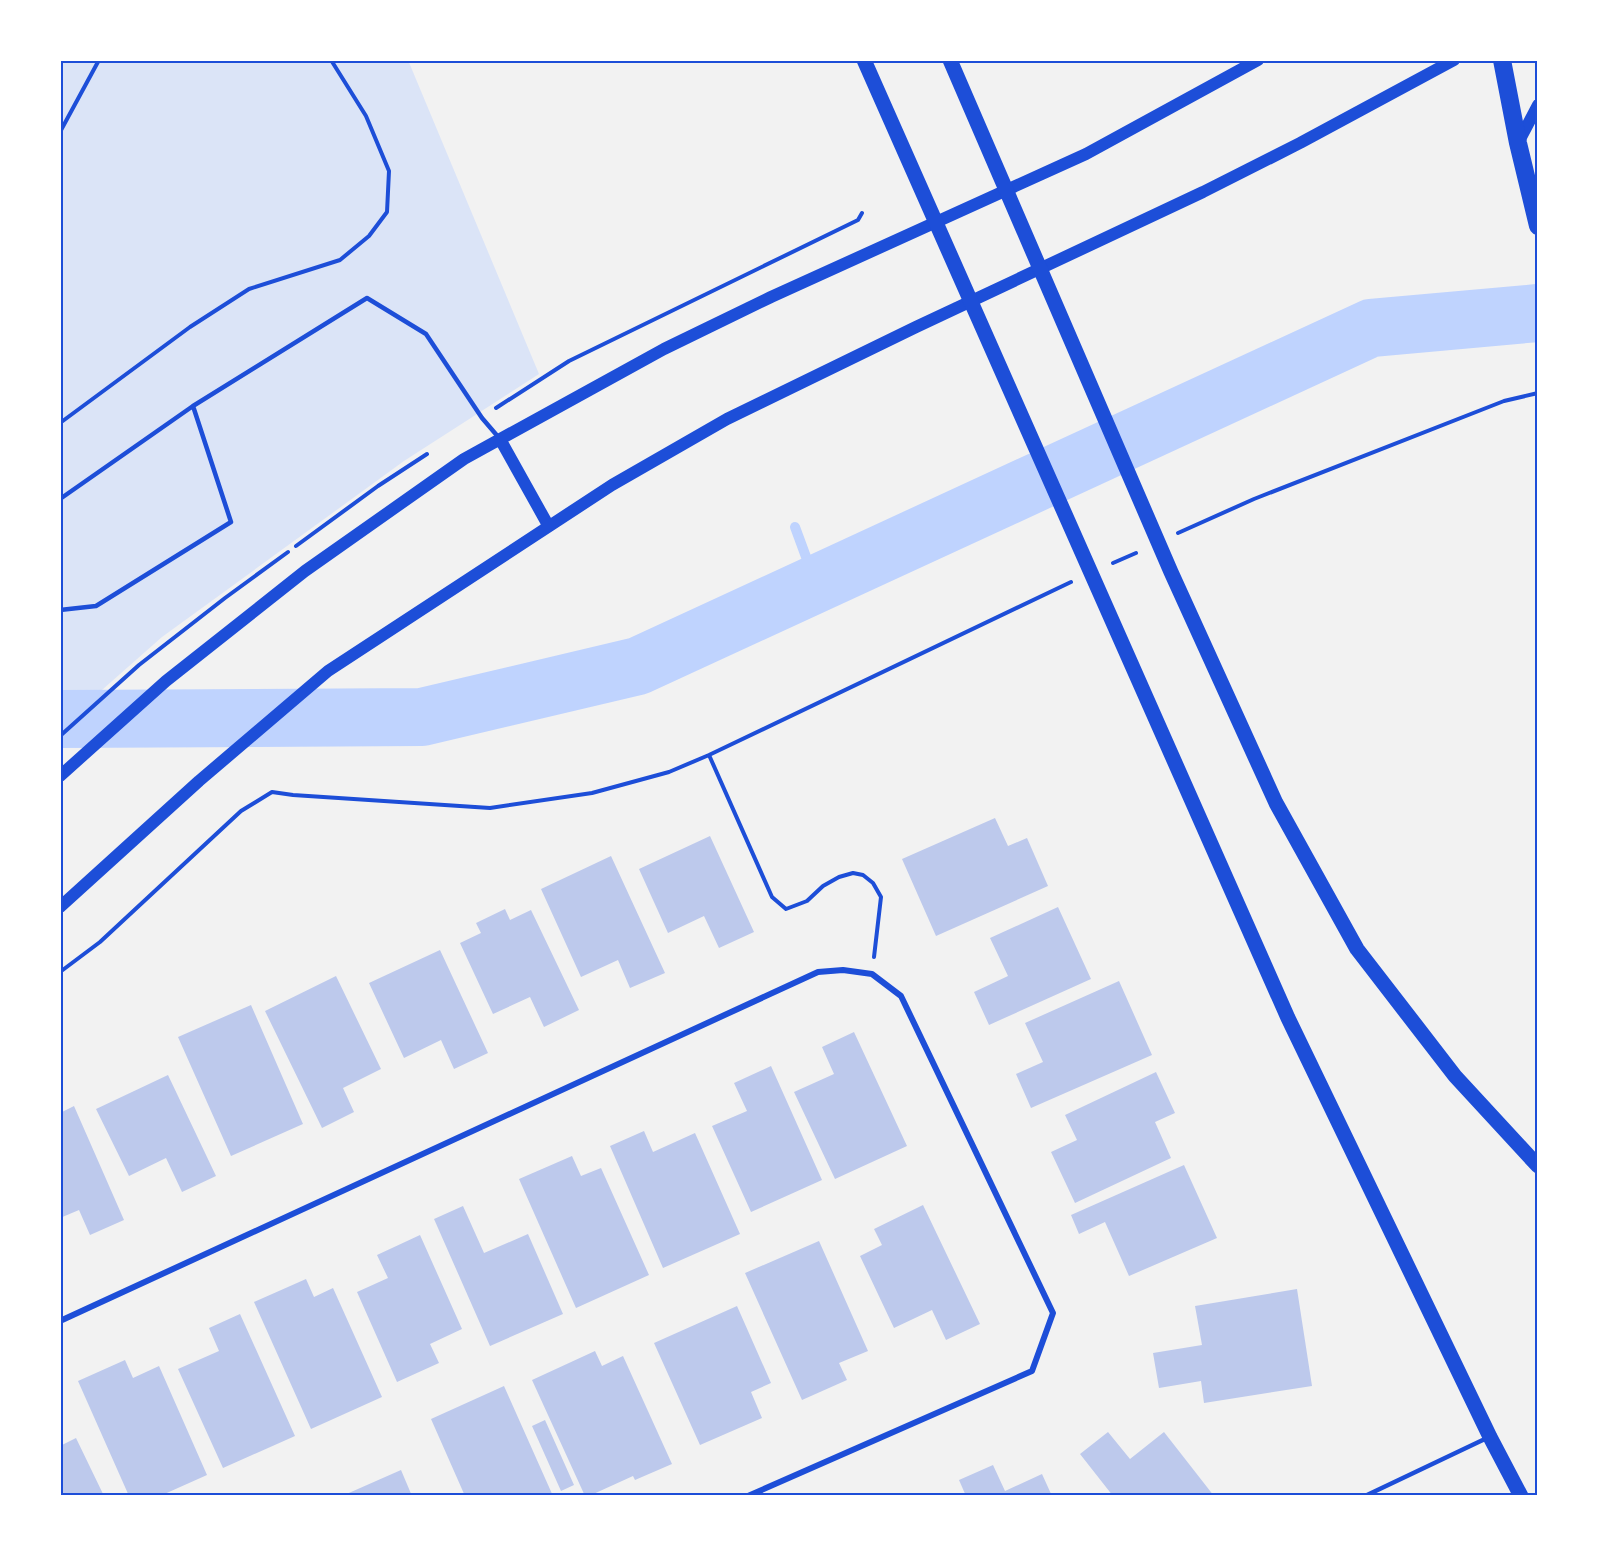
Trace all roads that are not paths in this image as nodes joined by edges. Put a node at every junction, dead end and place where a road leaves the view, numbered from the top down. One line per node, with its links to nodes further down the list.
1 (864, 60): 10 (main road)
2 (950, 60): 9 (main road)
3 (1258, 60): 6 (main road)
4 (1454, 60): 12 (main road)
5 (1502, 60): 8 (highway)
6 (1243, 64): 9 (main road)
7 (1538, 105): 8 (main road)
8 (1518, 143): 11 (highway)
9 (1006, 191): 10 (main road); 12 (main road)
10 (936, 222): 13 (main road); 15 (main road)
11 (1538, 226)
12 (1040, 268): 13 (main road); 21 (main road)
13 (970, 301): 17 (main road); 23 (main road)
14 (193, 406): 15 (lane); 16 (lane); 18 (lane)
15 (500, 439): 17 (main road); 19 (main road)
16 (60, 499)
17 (549, 525): 20 (main road)
18 (60, 610)
19 (60, 776)
20 (60, 907)
21 (1538, 1166)
22 (60, 1321): 24 (street)
23 (1490, 1437): 25 (lane); 26 (main road)
24 (748, 1496)
25 (1365, 1496)
26 (1521, 1496)

